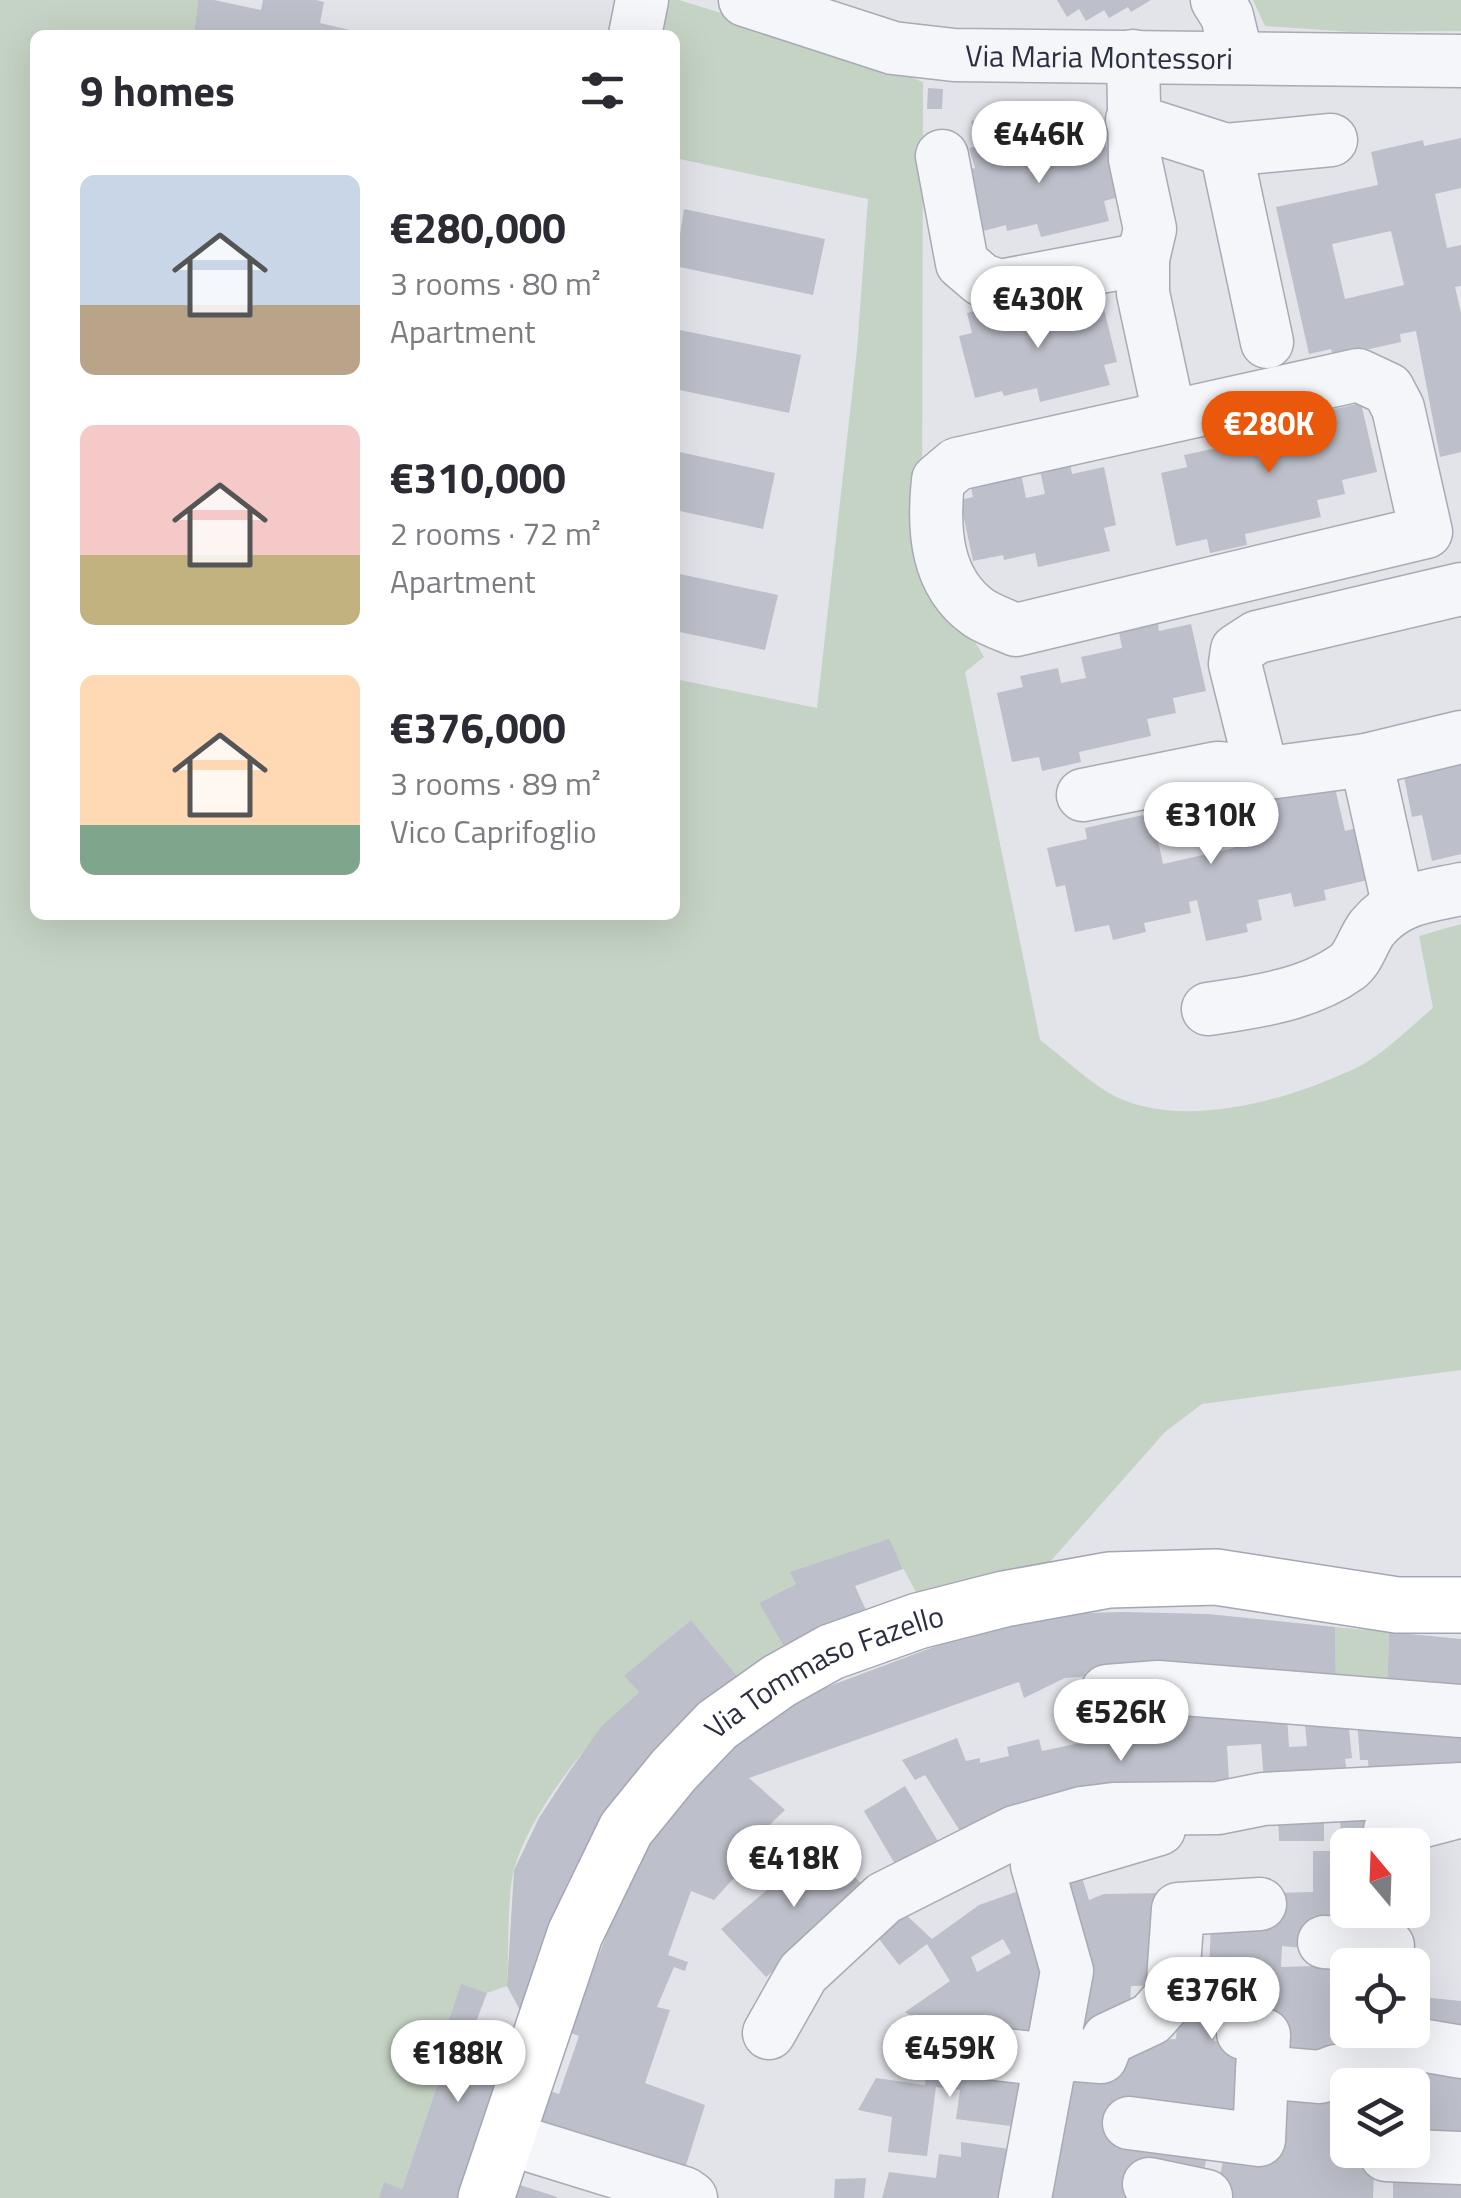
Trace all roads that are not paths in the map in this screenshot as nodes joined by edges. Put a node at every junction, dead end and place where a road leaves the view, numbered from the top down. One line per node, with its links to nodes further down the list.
1 (642, 0): 4 (street)
2 (1217, 0): 6 (street)
3 (761, 2): 5 (street, Via Maria Montessori)
4 (636, 30)
5 (1134, 56): 6 (street, Via Maria Montessori); 8 (street)
6 (1237, 58): 7 (street, Via Maria Montessori)
7 (1461, 61)
8 (1132, 120): 10 (street); 12 (street)
9 (1331, 140): 10 (street)
10 (1226, 150): 13 (street)
11 (942, 156): 12 (street)
12 (1142, 259): 14 (street)
13 (1267, 342)
14 (1169, 414): 15 (street); 15 (street)
15 (1444, 528)
16 (1461, 589): 19 (street)
17 (1461, 737): 18 (street)
18 (1366, 760): 19 (street); 22 (street)
19 (1262, 772): 20 (street)
20 (1082, 795)
21 (1461, 889): 22 (street)
22 (1398, 903): 23 (street)
23 (1208, 1009)
24 (1461, 1605): 40 (main road, Via Tommaso Fazello)
25 (1107, 1690): 26 (street)
26 (1461, 1711)
27 (1461, 1789): 28 (street)
28 (1173, 1809): 34 (street); 37 (street)
29 (1461, 1811): 30 (street)
30 (1397, 1828)
31 (1260, 1904): 37 (street)
32 (1388, 1940): 33 (street)
33 (1324, 1942)
34 (769, 2032)
35 (944, 2048): 37 (street)
36 (1461, 2052): 38 (street)
37 (1049, 2056): 47 (street)
38 (1386, 2056): 43 (street)
39 (1130, 2123): 43 (street)
40 (506, 2138): 45 (main road, Via Tommaso Fazello); 46 (street)
41 (1430, 2156): 42 (street)
42 (1461, 2158)
43 (1212, 2172): 44 (street)
44 (1149, 2184)
45 (486, 2198)
46 (691, 2198)
47 (1025, 2198)

